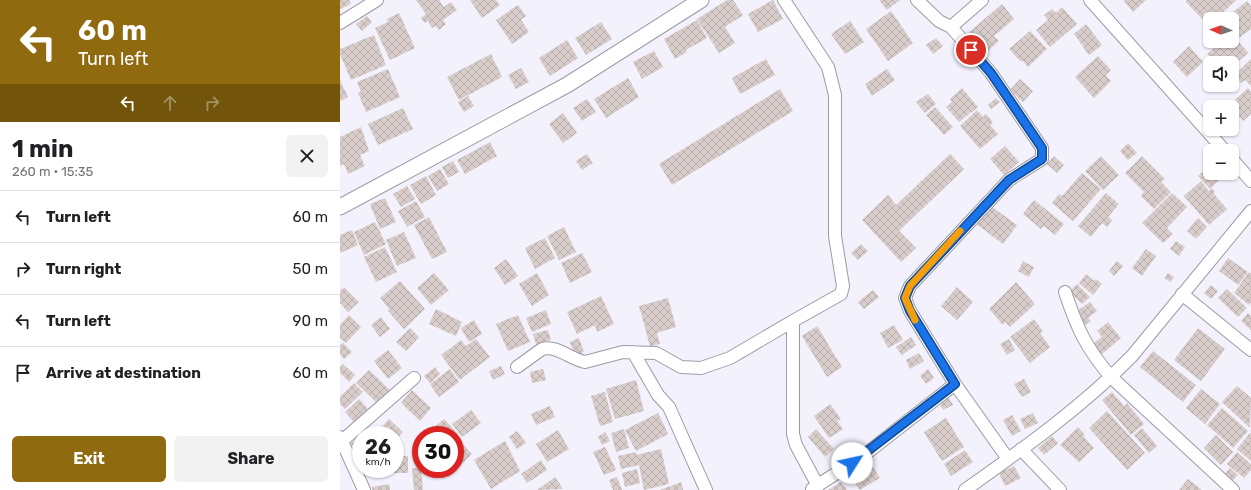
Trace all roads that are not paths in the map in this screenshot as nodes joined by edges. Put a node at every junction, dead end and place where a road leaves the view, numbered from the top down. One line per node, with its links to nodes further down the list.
1 (377, 0): 7 (street)
2 (701, 0): 12 (street)
3 (784, 0): 16 (street)
4 (917, 0): 8 (street)
5 (982, 0): 8 (street)
6 (1090, 0): 9 (street)
7 (340, 23)
8 (951, 27): 22 (street)
9 (1219, 144)
10 (1239, 167): 11 (street)
11 (1251, 181)
12 (340, 207)
13 (1251, 211): 15 (street)
14 (1065, 292): 21 (street)
15 (1182, 294): 17 (street); 21 (street)
16 (793, 321): 18 (street); 26 (street)
17 (1251, 350)
18 (633, 352): 19 (street); 28 (street)
19 (516, 367)
20 (414, 378): 23 (street)
21 (1111, 378): 24 (street); 31 (street)
22 (955, 384): 25 (street); 26 (street)
23 (341, 438): 27 (street)
24 (1021, 449): 25 (street); 30 (street)
25 (1008, 459): 29 (street)
26 (814, 488)
27 (364, 490)
28 (706, 490)
29 (965, 490)
30 (1060, 490)
31 (1233, 490)

